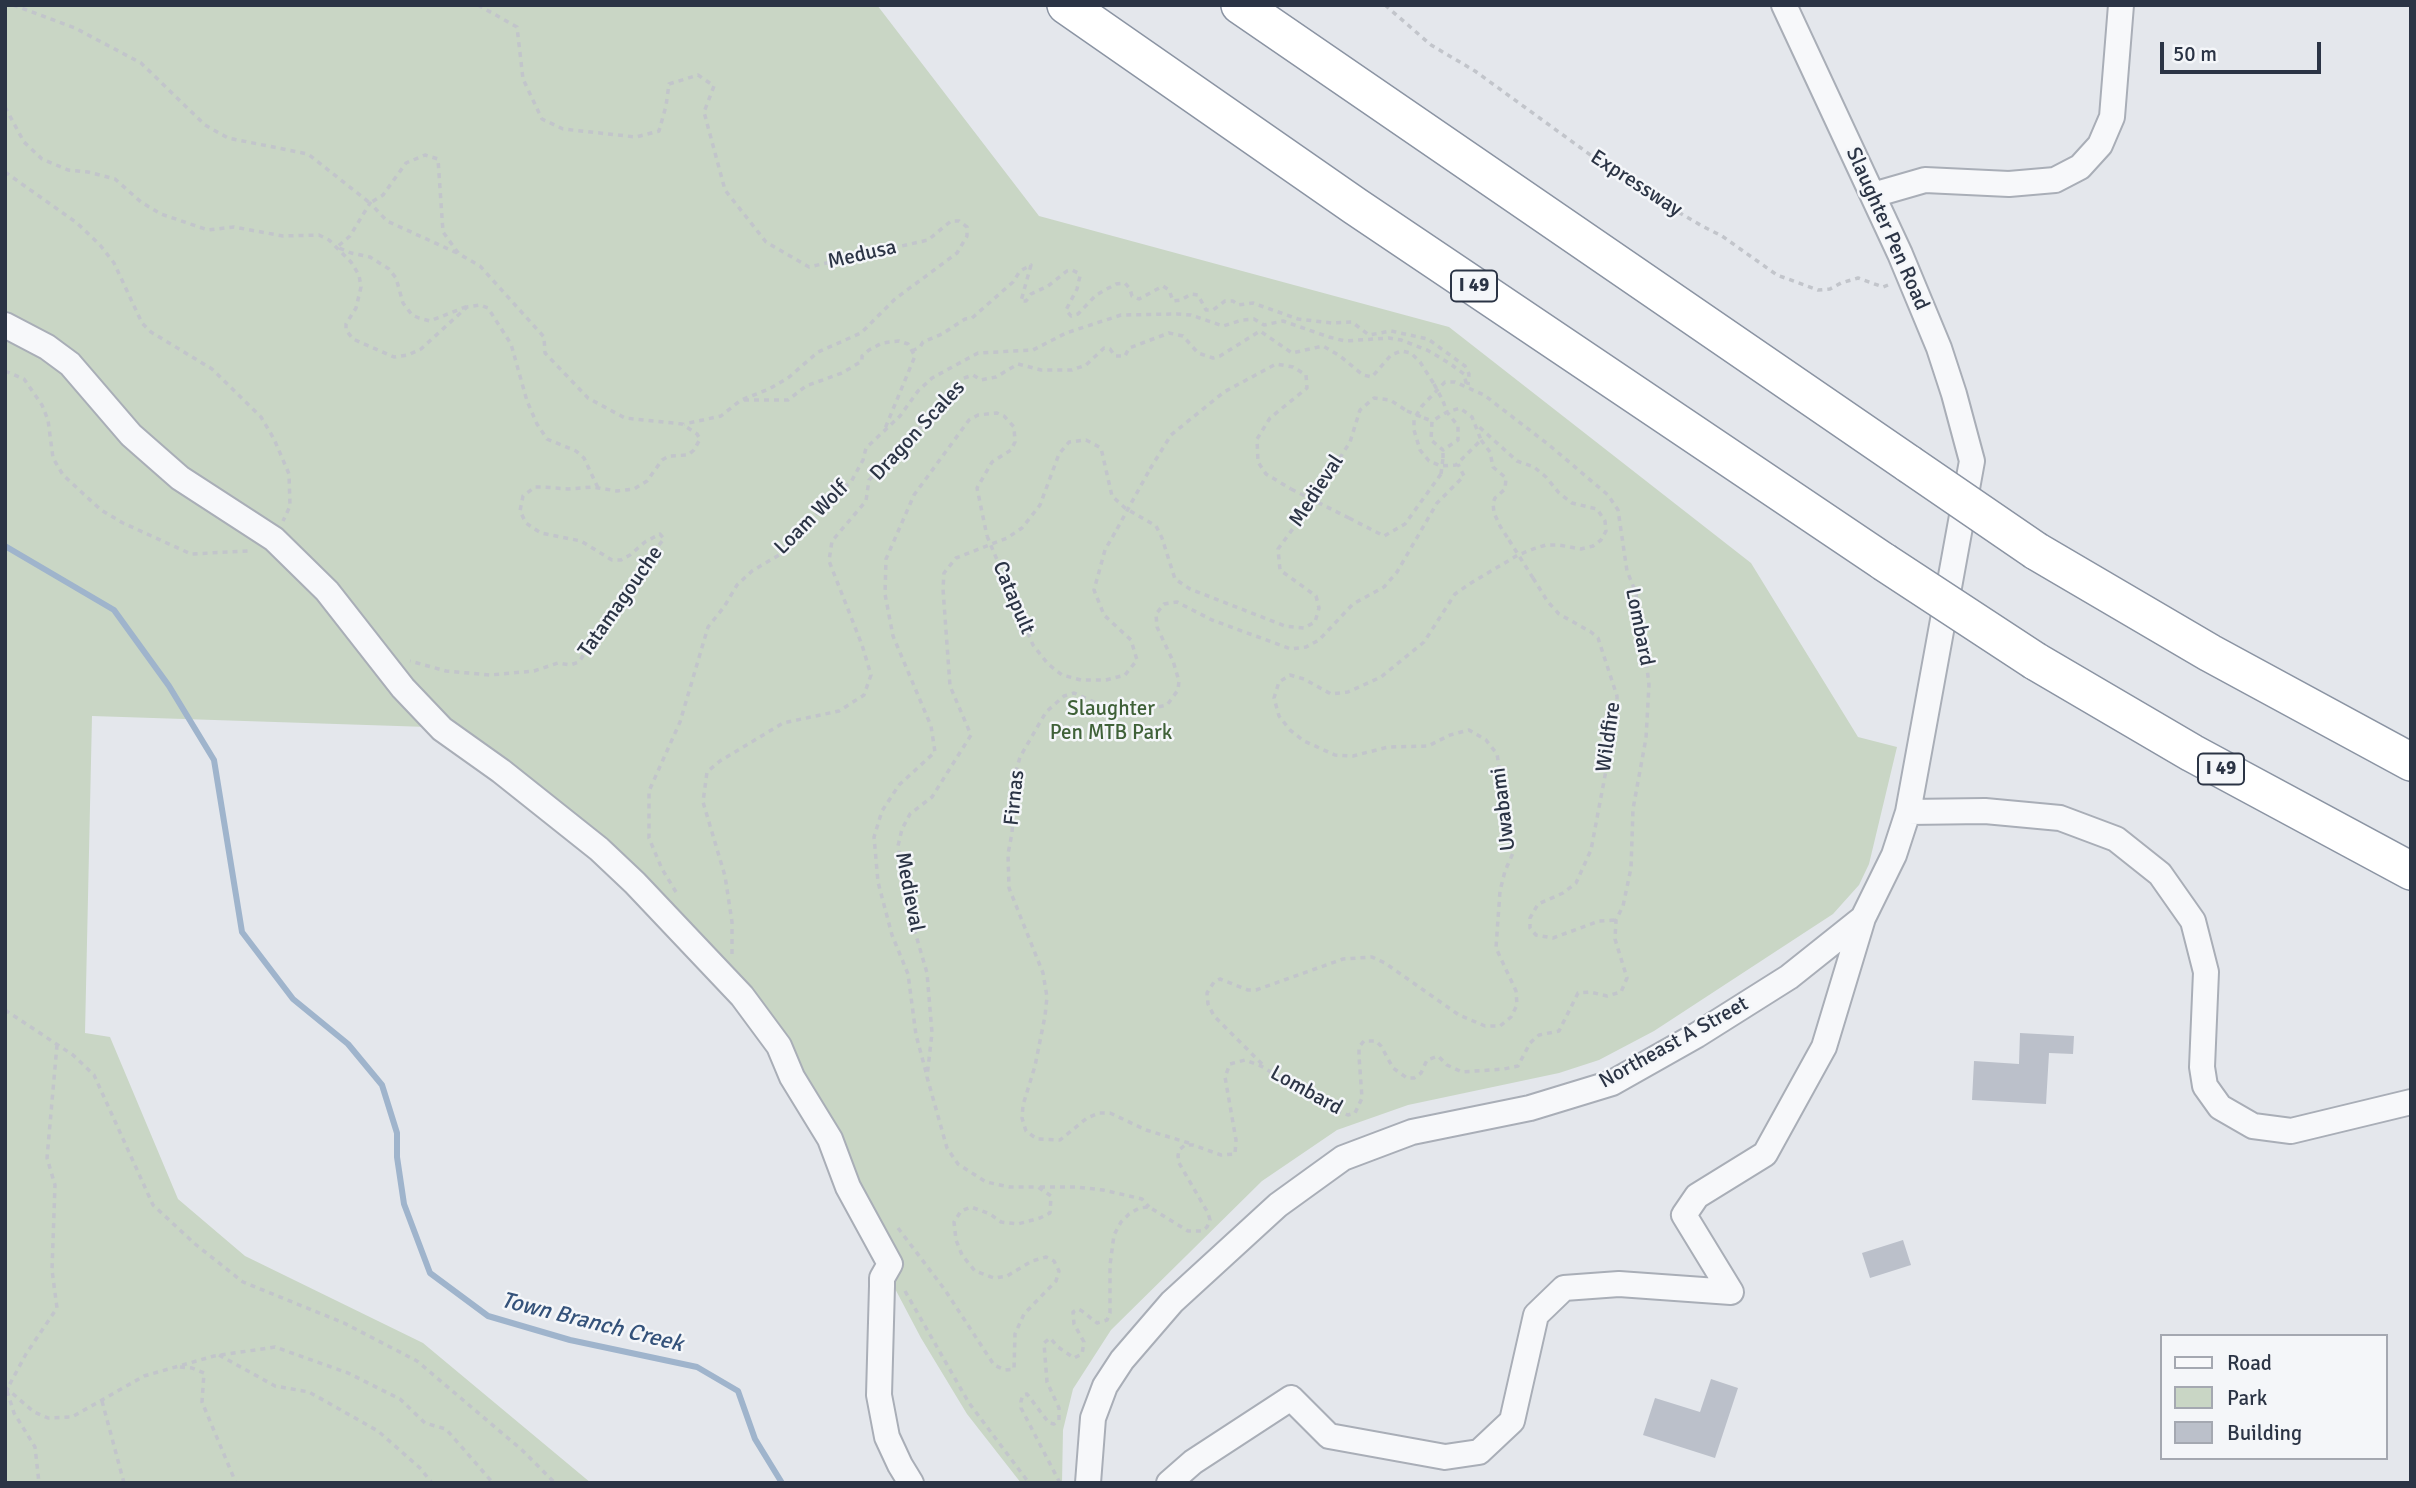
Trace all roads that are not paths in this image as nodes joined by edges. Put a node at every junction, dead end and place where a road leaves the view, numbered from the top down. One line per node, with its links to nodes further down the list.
1 (1066, 5): 10 (highway, I 49, bridge)
2 (1240, 5): 8 (highway, bridge)
3 (1784, 5): 5 (street, Slaughter Pen Road)
4 (2121, 5): 5 (street)
5 (1873, 195): 7 (street, Slaughter Pen Road)
6 (5, 325): 13 (street)
7 (1972, 461): 9 (street, Northeast A Street)
8 (2411, 762)
9 (1908, 812): 11 (street, Northeast A Street); 12 (street)
10 (2411, 871)
11 (1863, 918): 14 (street, Northeast A Street); 15 (street)
12 (2411, 1102)
13 (911, 1483)
14 (1088, 1483)
15 (1169, 1483)

